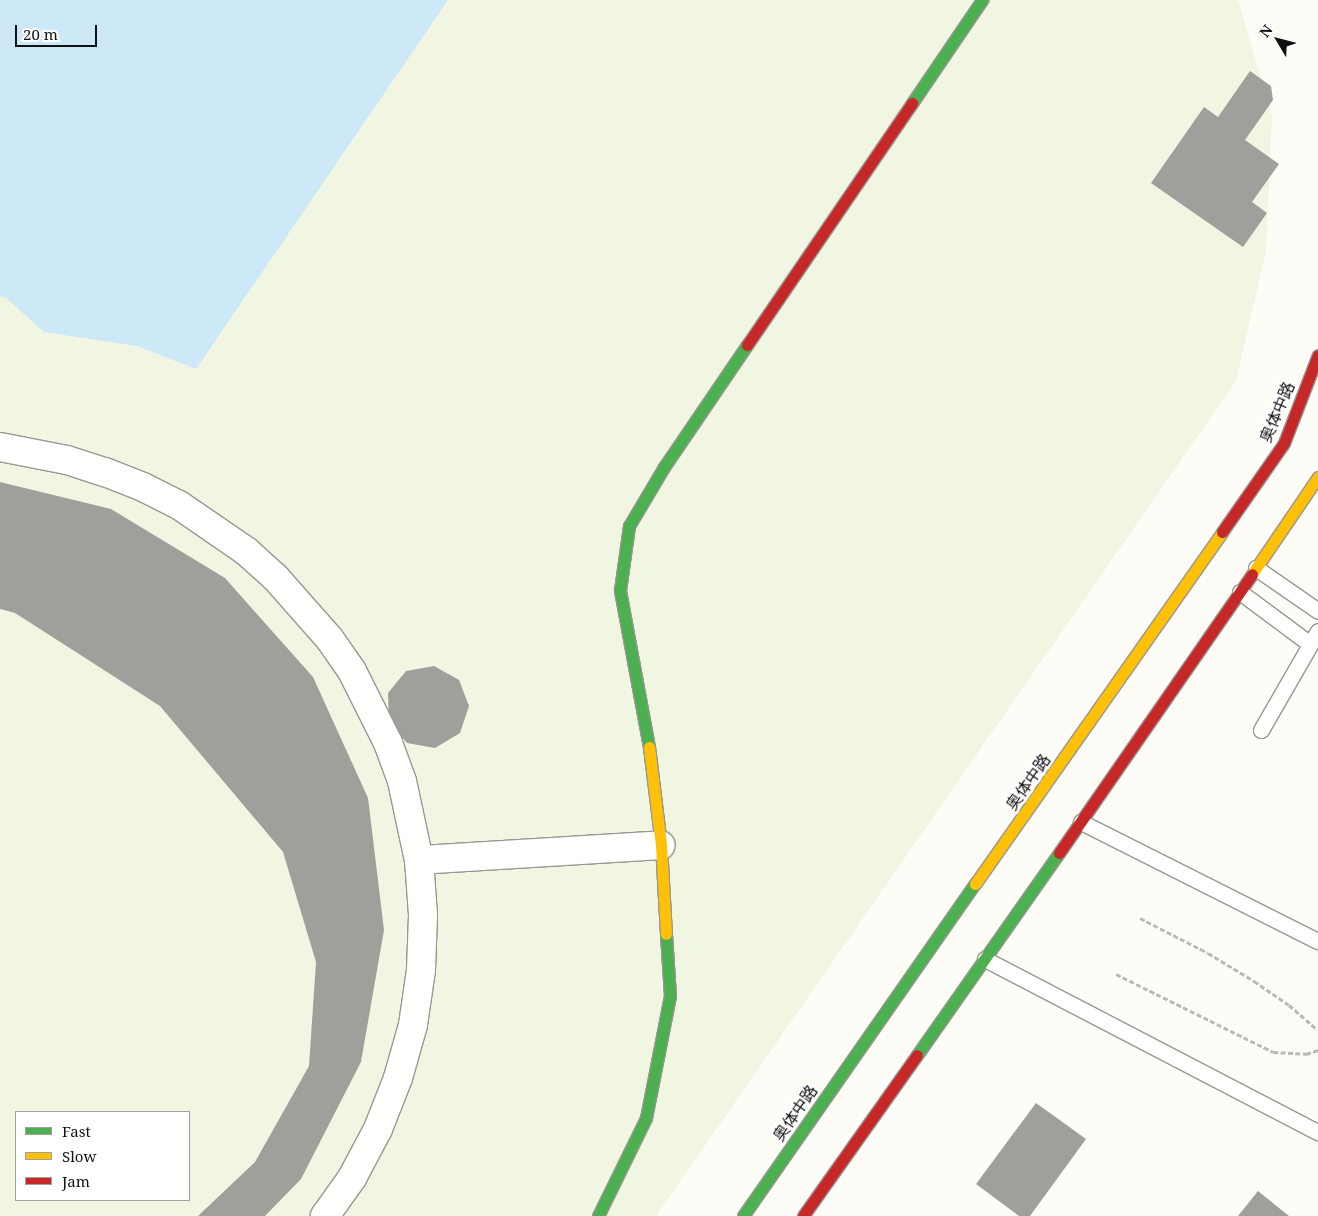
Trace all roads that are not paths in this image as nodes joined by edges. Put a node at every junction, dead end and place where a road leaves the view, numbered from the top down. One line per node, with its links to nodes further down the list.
1 (982, 0): 11 (main road)
2 (1318, 355): 18 (main road, 奥体中路)
3 (0, 447): 12 (street)
4 (1318, 477): 5 (main road)
5 (1256, 568): 6 (main road); 7 (lane)
6 (1240, 592): 8 (lane); 10 (main road)
7 (1318, 610)
8 (1314, 637): 9 (lane)
9 (1261, 730)
10 (1081, 822): 13 (lane); 14 (main road)
11 (660, 844): 12 (street); 17 (main road)
12 (419, 860): 16 (street)
13 (1318, 941)
14 (985, 959): 15 (lane); 19 (main road)
15 (1318, 1132)
16 (325, 1216)
17 (598, 1216)
18 (743, 1216)
19 (803, 1216)

